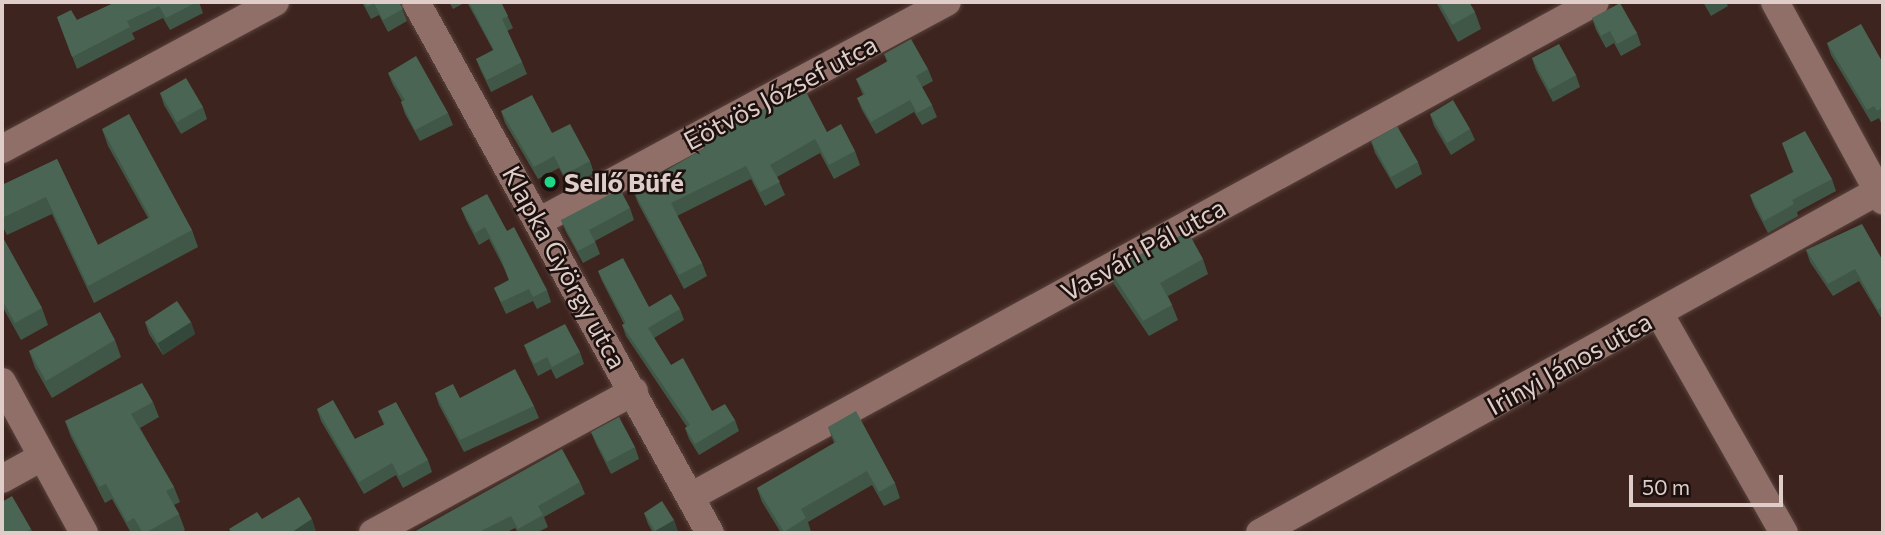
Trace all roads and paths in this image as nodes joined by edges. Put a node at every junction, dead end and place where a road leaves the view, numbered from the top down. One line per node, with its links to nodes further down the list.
1 (275, 2): 6 (street)
2 (416, 2): 8 (street, Klapka György utca)
3 (947, 2): 8 (street, Eötvös József utca)
4 (1595, 2): 14 (street, Vasvári Pál utca)
5 (1775, 2): 7 (street)
6 (2, 149)
7 (1881, 196): 9 (street, Irinyi János utca)
8 (540, 221): 11 (street, Klapka György utca)
9 (1659, 313): 18 (street, Irinyi János utca); 19 (street)
10 (2, 382): 12 (street)
11 (634, 391): 14 (street, Klapka György utca); 16 (street)
12 (42, 457): 13 (street); 15 (street)
13 (2, 479)
14 (691, 496): 17 (street, Klapka György utca)
15 (84, 533)
16 (373, 533)
17 (710, 533)
18 (1260, 533)
19 (1784, 533)

